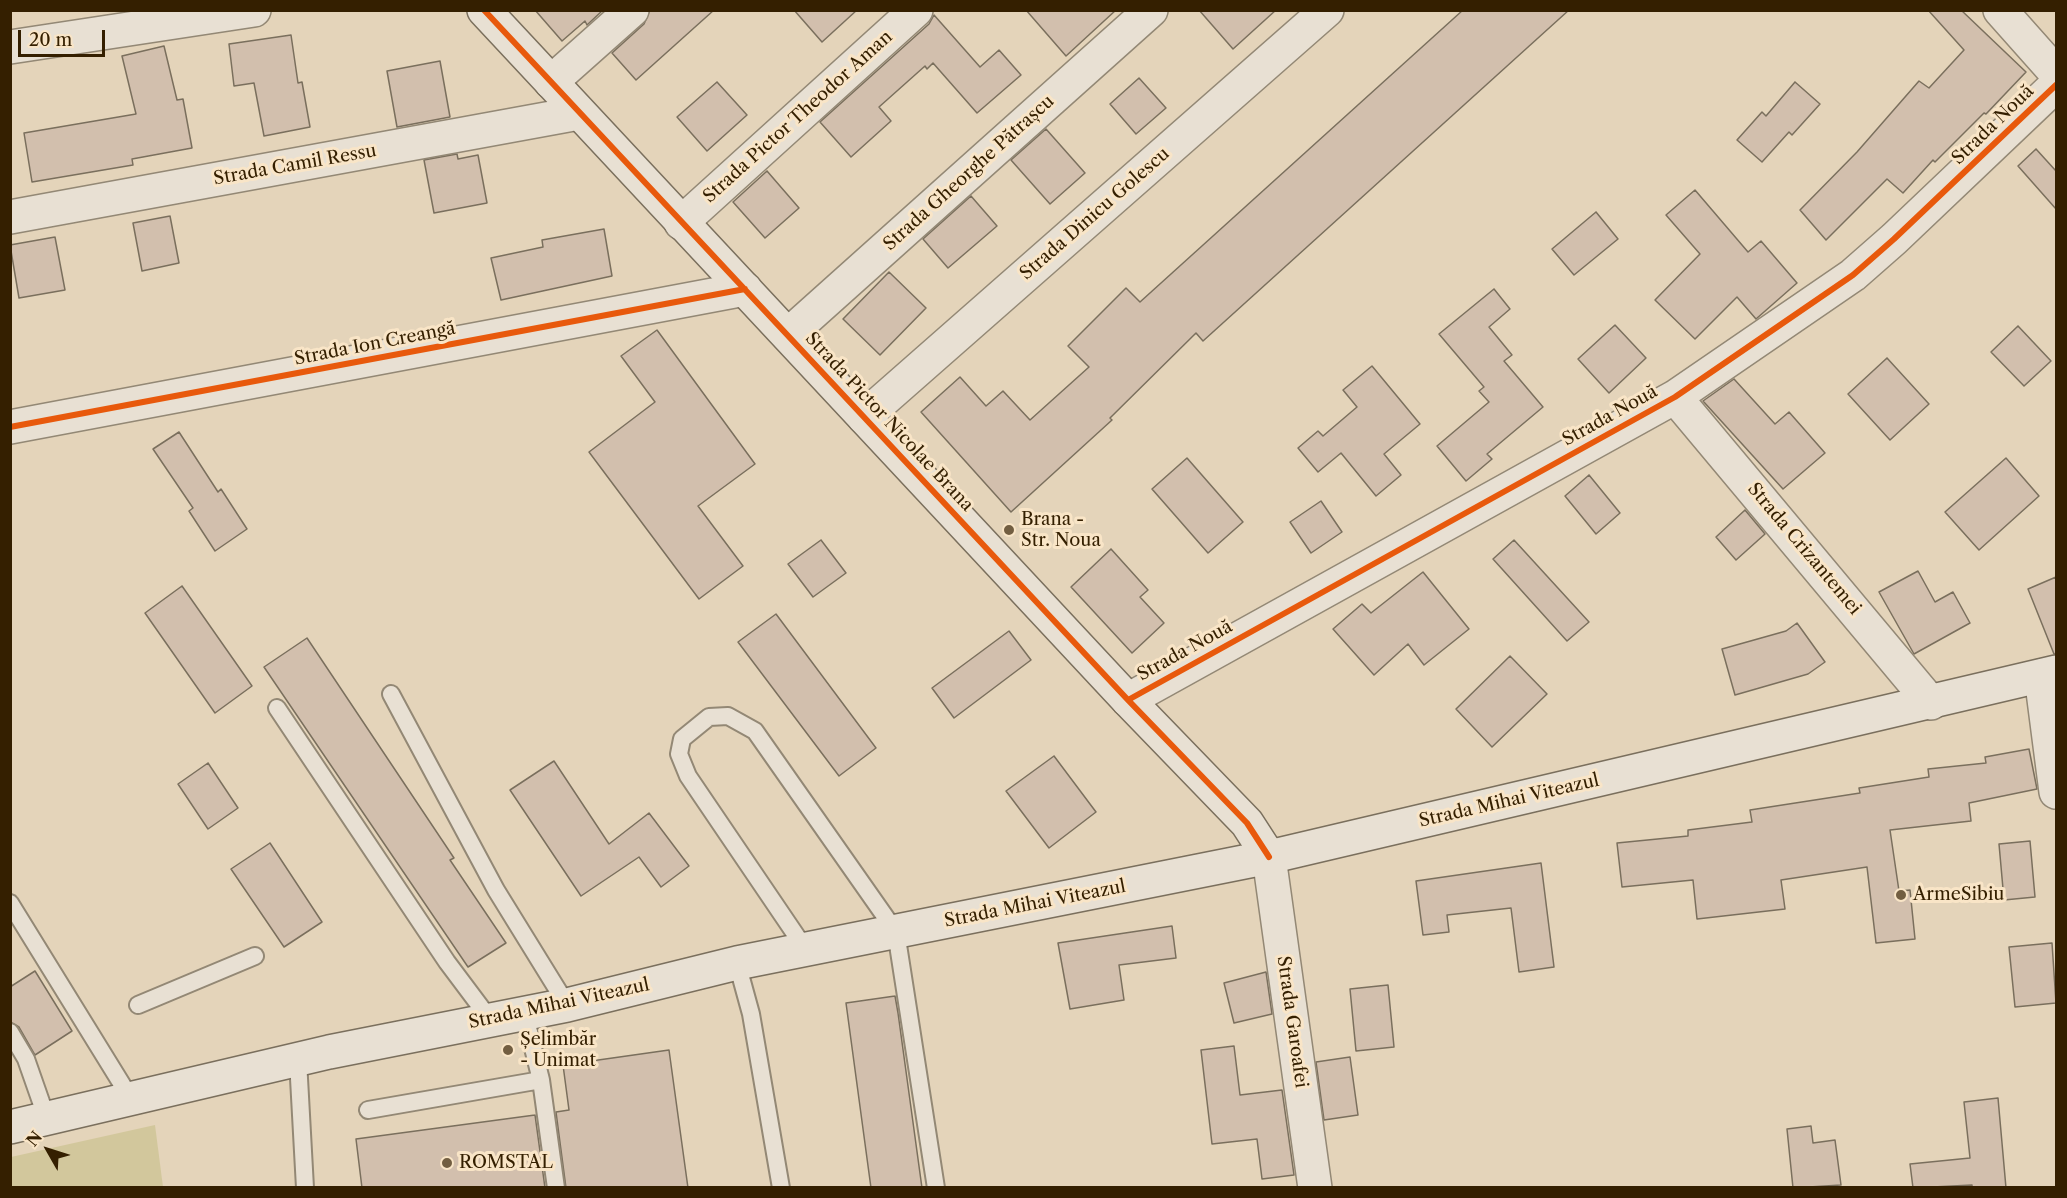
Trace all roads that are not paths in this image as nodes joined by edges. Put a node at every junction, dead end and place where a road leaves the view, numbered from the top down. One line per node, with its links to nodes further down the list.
1 (254, 10): 8 (street)
2 (484, 10): 10 (street, Strada Pictor Nicolae Brana)
3 (632, 10): 10 (street)
4 (916, 10): 14 (street, Strada Pictor Theodor Aman)
5 (1151, 10): 16 (street, Strada Gheorghe Pătrașcu)
6 (1327, 10): 18 (street, Strada Dinicu Golescu)
7 (2000, 10): 9 (street)
8 (10, 47)
9 (2056, 73)
10 (550, 82): 12 (street, Strada Pictor Nicolae Brana)
11 (2056, 85): 17 (street, Strada Nouă)
12 (579, 113): 13 (street, Strada Camil Ressu); 14 (street, Strada Pictor Nicolae Brana)
13 (10, 217)
14 (681, 223): 15 (street, Strada Pictor Nicolae Brana)
15 (745, 290): 16 (street, Strada Pictor Nicolae Brana); 19 (street, Strada Ion Creangă)
16 (788, 335): 18 (street, Strada Pictor Nicolae Brana)
17 (1675, 397): 22 (street, Strada Nouă); 23 (street, Strada Crizantemei)
18 (864, 417): 22 (street, Strada Pictor Nicolae Brana)
19 (10, 427)
20 (2049, 674): 23 (street, Strada Mihai Viteazul); 25 (street)
21 (391, 694): 33 (lane)
22 (1128, 700): 26 (street, Strada Pictor Nicolae Brana)
23 (1931, 703): 26 (street, Strada Mihai Viteazul)
24 (276, 708): 35 (lane)
25 (2056, 792)
26 (1269, 857): 28 (street, Strada Mihai Viteazul); 47 (street, Strada Garoafei)
27 (10, 903): 39 (lane)
28 (896, 932): 29 (street, Strada Mihai Viteazul); 29 (lane); 46 (lane)
29 (806, 950): 31 (street, Strada Mihai Viteazul)
30 (255, 956): 32 (lane)
31 (736, 963): 33 (street, Strada Mihai Viteazul); 45 (lane)
32 (138, 1005)
33 (567, 1005): 34 (street, Strada Mihai Viteazul)
34 (524, 1012): 35 (street, Strada Mihai Viteazul); 38 (lane)
35 (489, 1018): 37 (street, Strada Mihai Viteazul)
36 (10, 1032): 41 (lane)
37 (298, 1060): 39 (street, Strada Mihai Viteazul); 43 (lane)
38 (541, 1080): 40 (lane); 44 (lane)
39 (131, 1099): 41 (street, Strada Mihai Viteazul)
40 (368, 1110)
41 (48, 1119): 42 (street, Strada Mihai Viteazul)
42 (10, 1127)
43 (305, 1188)
44 (556, 1188)
45 (781, 1188)
46 (936, 1188)
47 (1315, 1188)

